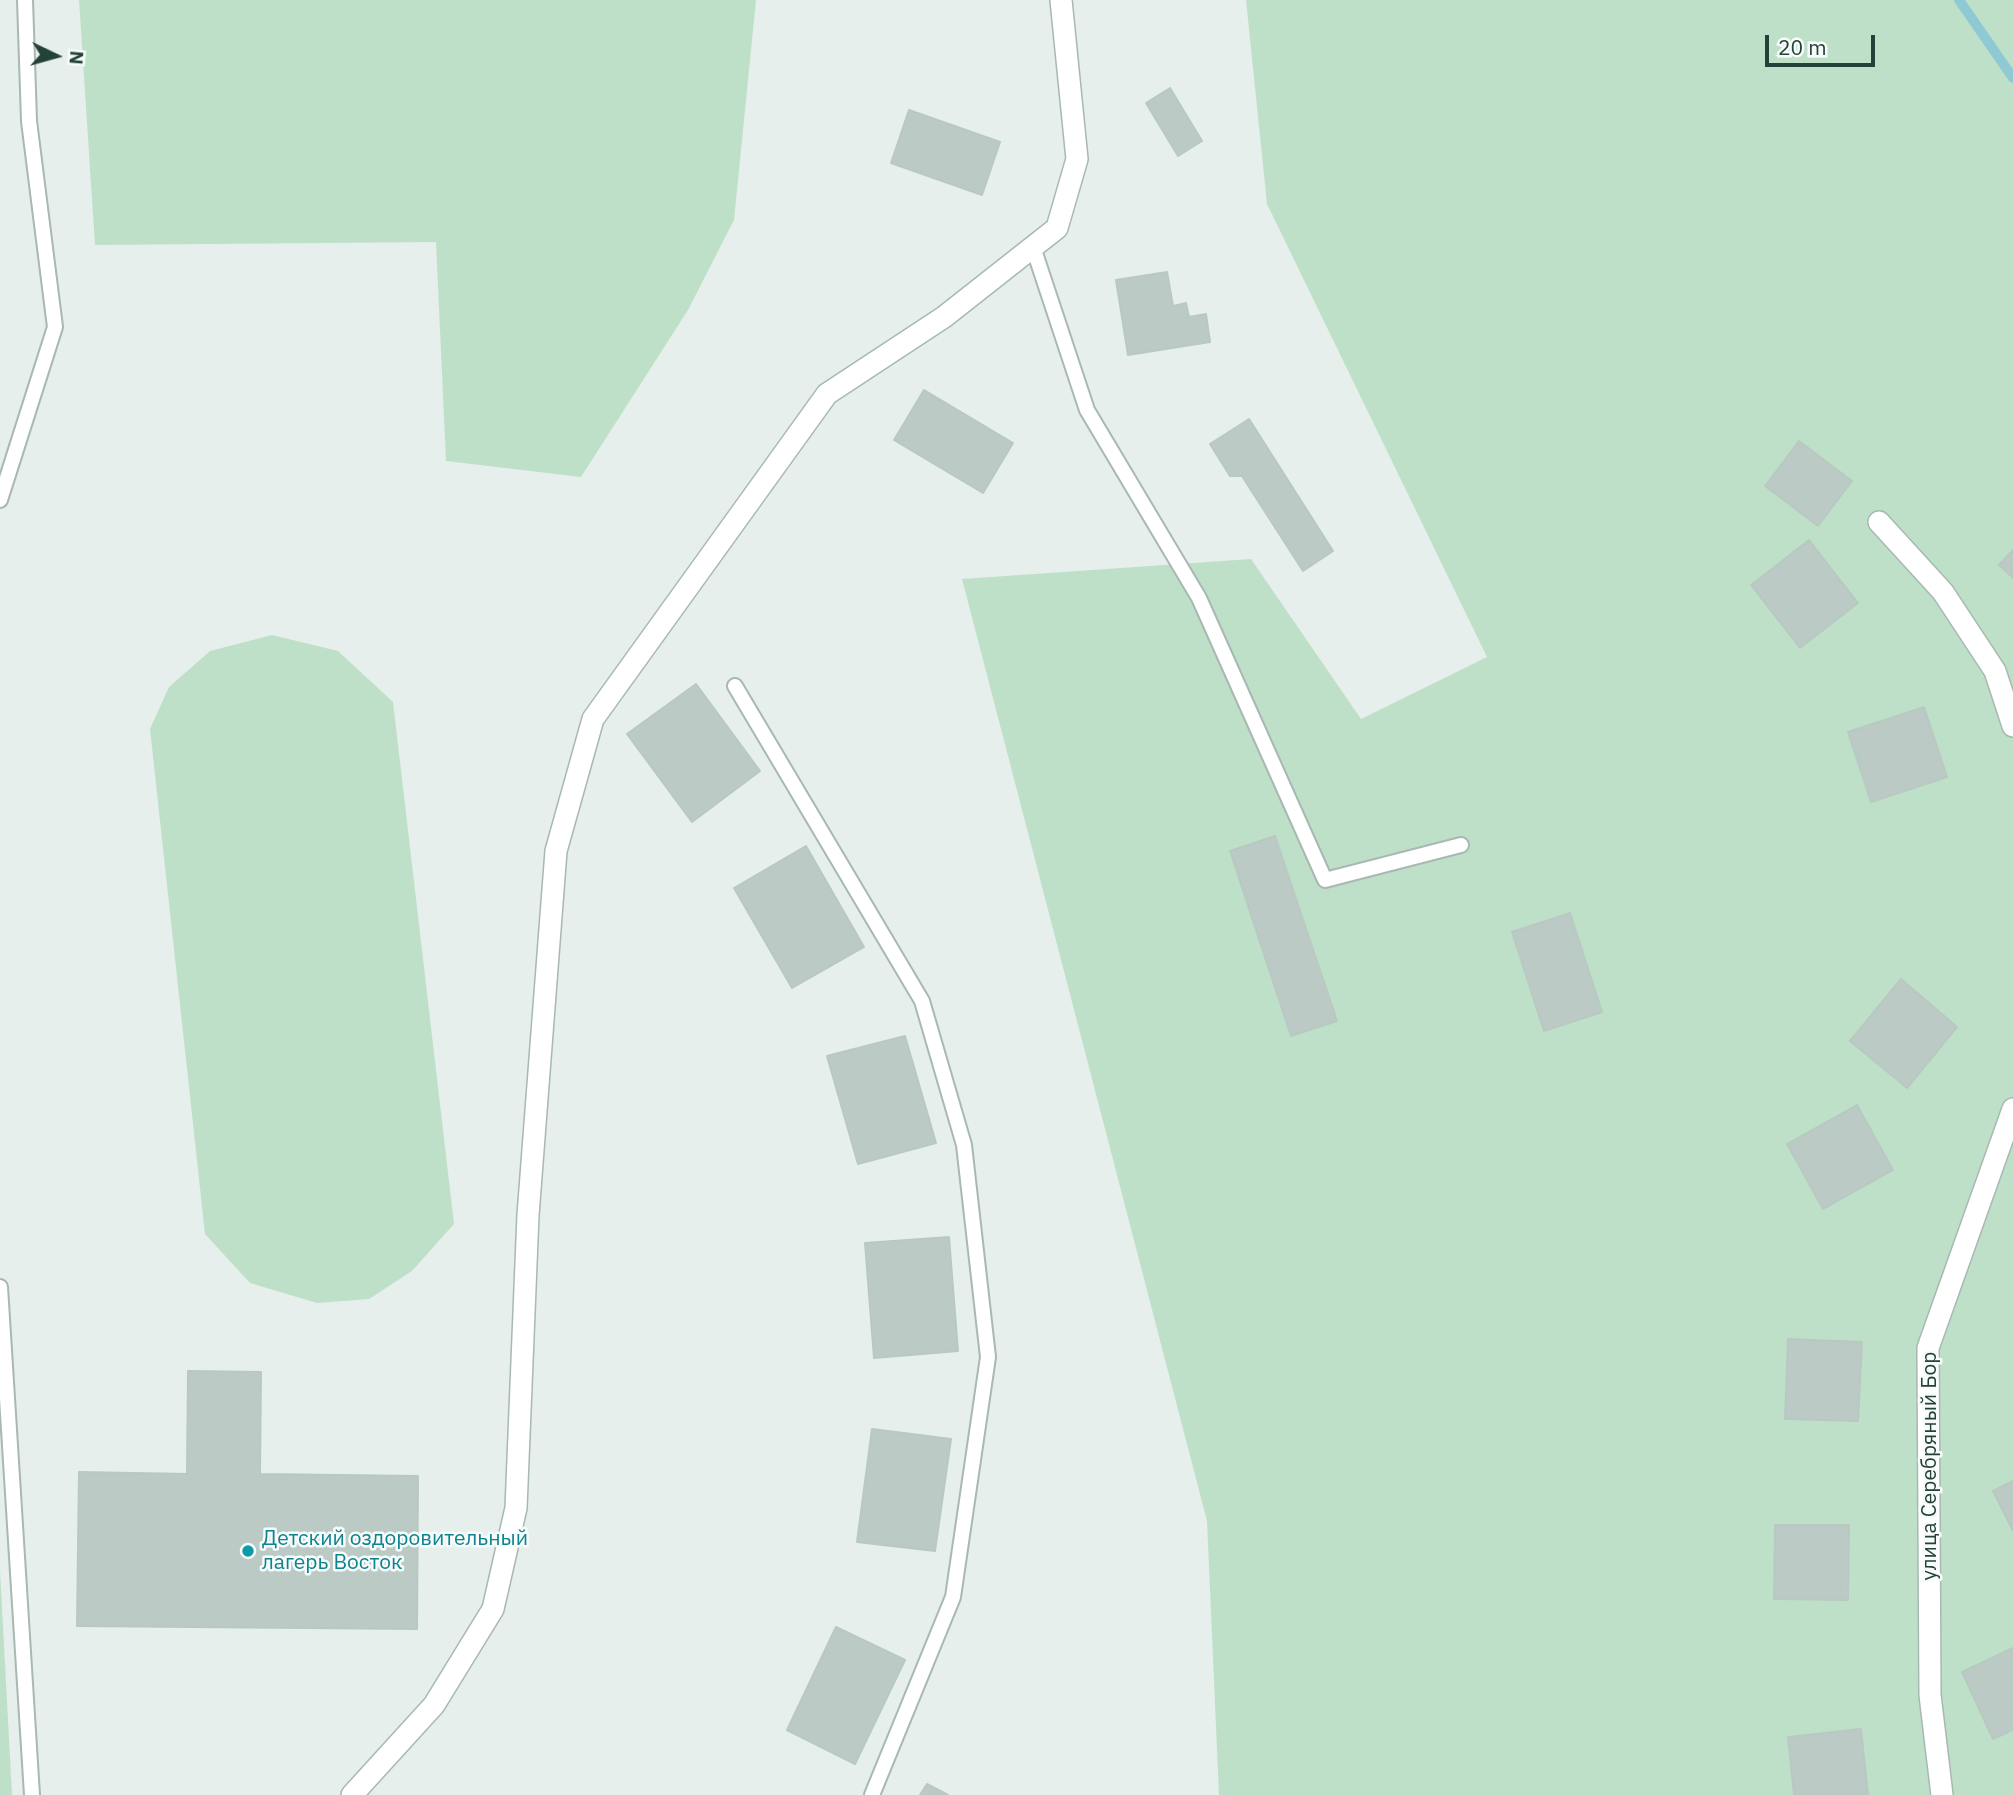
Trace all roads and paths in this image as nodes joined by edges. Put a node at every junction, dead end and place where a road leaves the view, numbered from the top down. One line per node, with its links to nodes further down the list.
1 (24, 0): 4 (lane)
2 (1061, 0): 3 (street)
3 (1033, 247): 8 (lane); 12 (street)
4 (0, 500)
5 (1879, 522): 7 (street)
6 (735, 686): 13 (lane)
7 (2013, 726)
8 (1461, 845)
9 (2013, 1109): 14 (street, улица Серебряный Бор)
10 (0, 1287): 11 (lane)
11 (33, 1795)
12 (352, 1795)
13 (872, 1795)
14 (1941, 1795)

